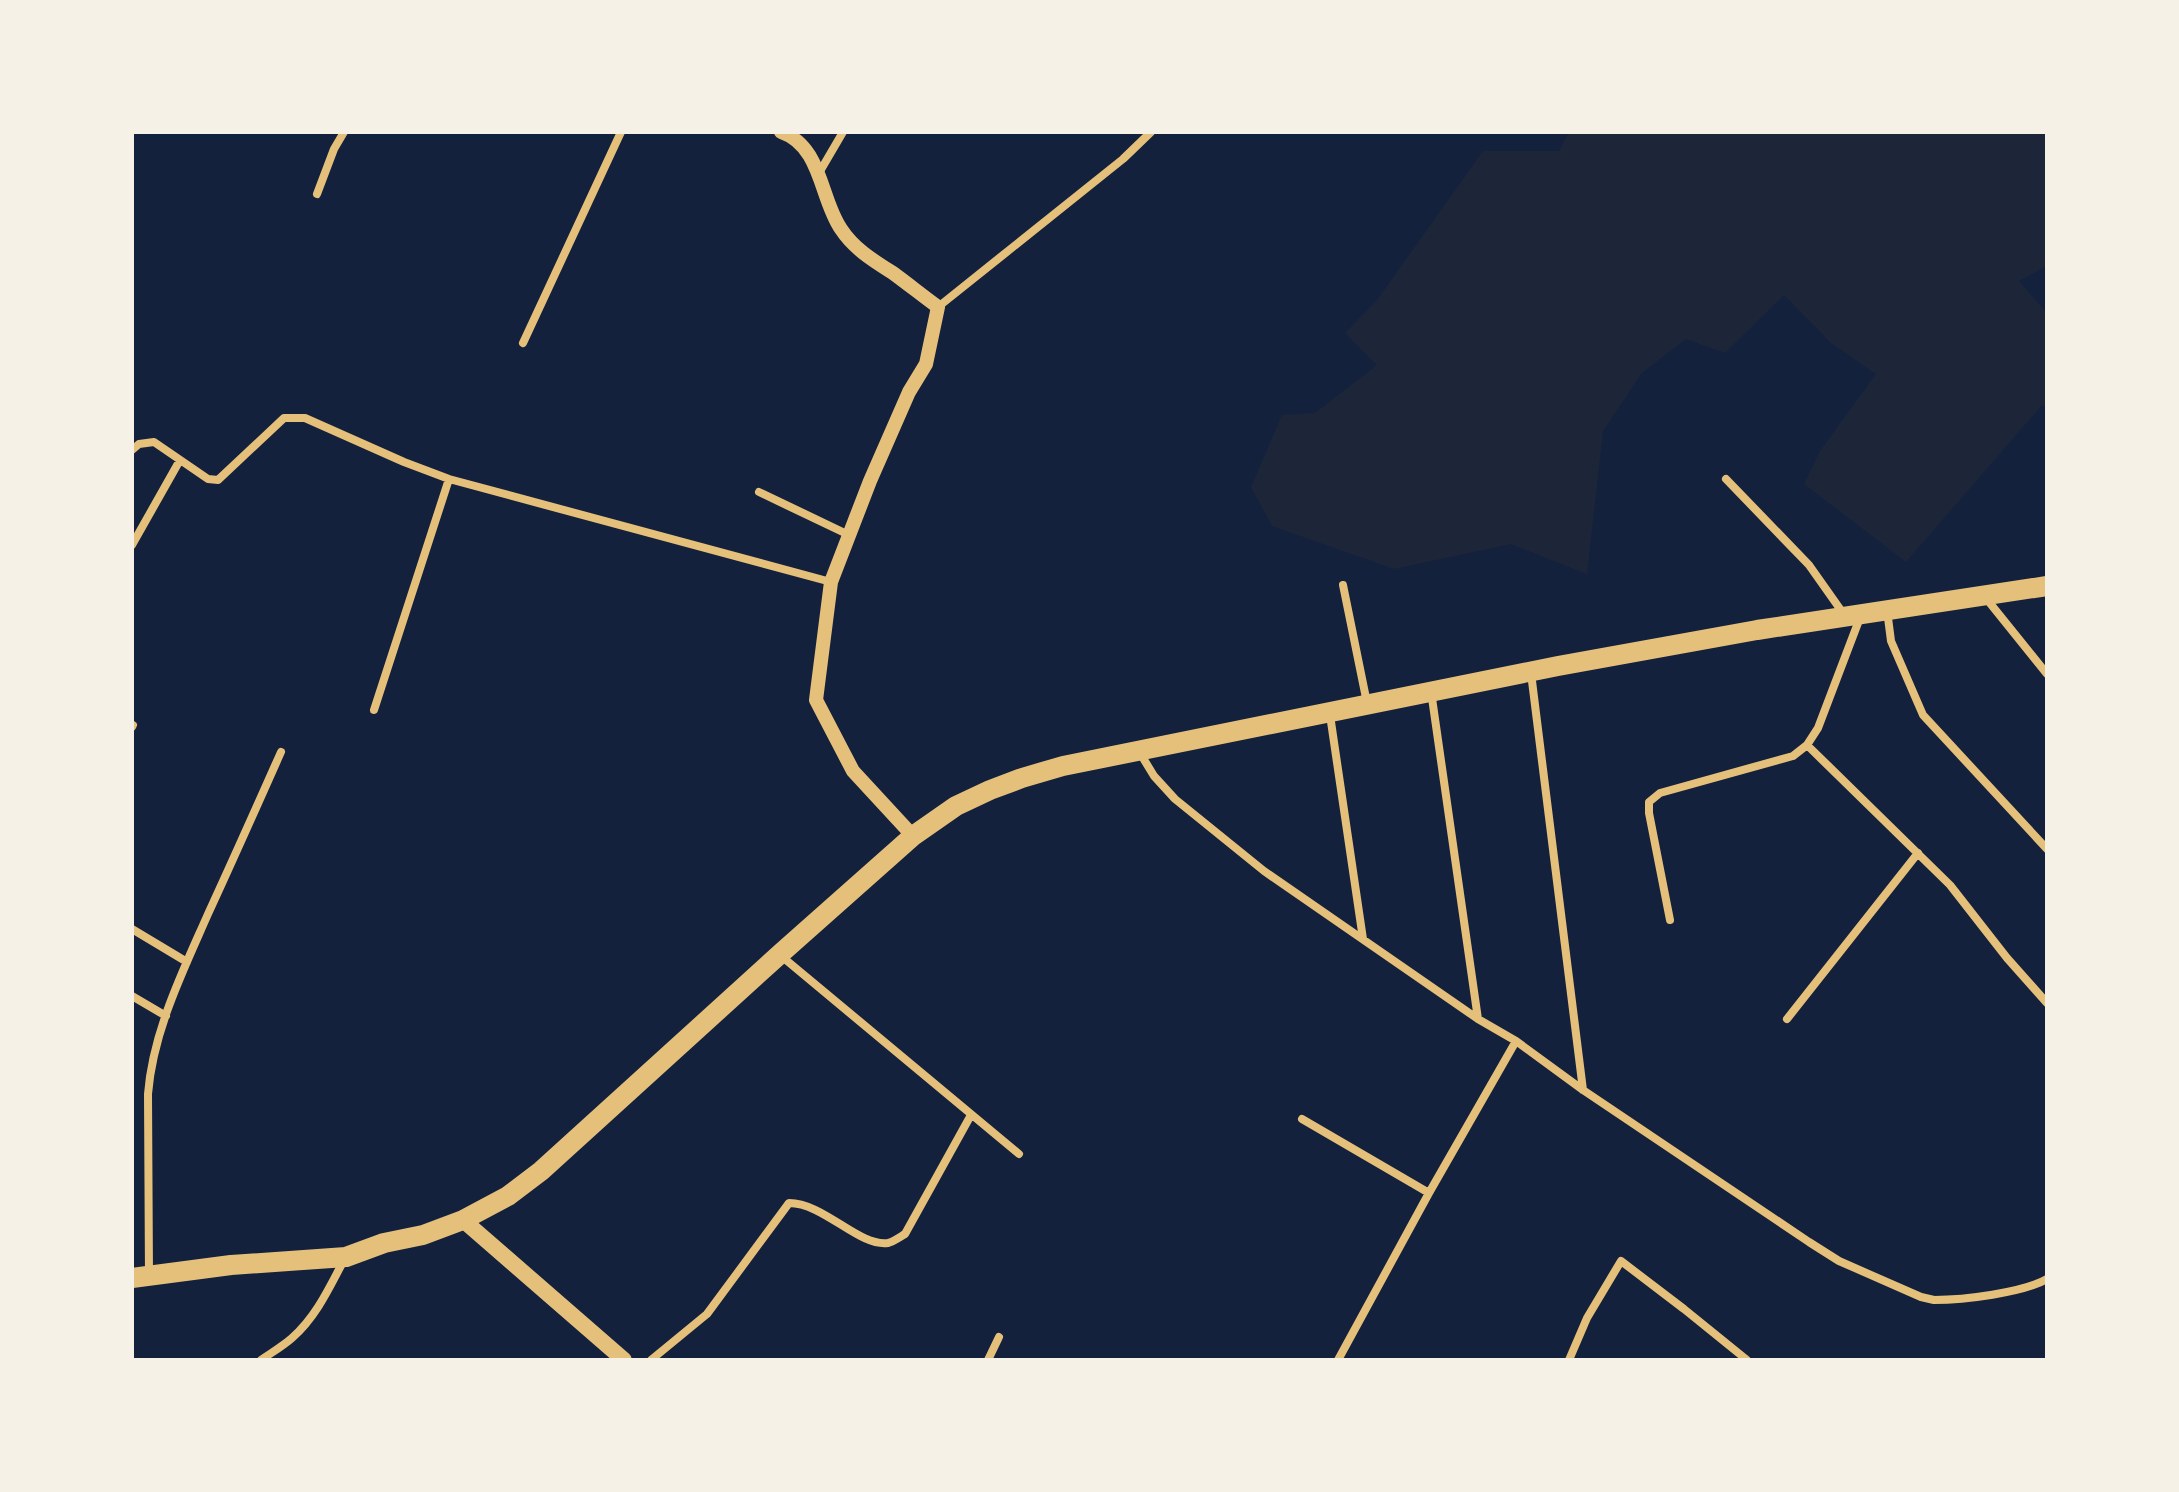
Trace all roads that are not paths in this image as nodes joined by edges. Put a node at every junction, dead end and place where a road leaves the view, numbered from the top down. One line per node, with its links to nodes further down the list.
1 (344, 132): 7 (street)
2 (621, 132): 9 (street)
3 (781, 132): 6 (street)
4 (843, 132): 6 (street)
5 (1151, 132): 8 (street)
6 (819, 173): 8 (street)
7 (317, 194)
8 (938, 307): 15 (street)
9 (523, 343)
10 (132, 450): 11 (street)
11 (180, 460): 12 (street); 16 (street)
12 (449, 479): 17 (street); 27 (street)
13 (1726, 479): 22 (street)
14 (759, 492): 15 (street)
15 (849, 535): 17 (street)
16 (132, 545)
17 (831, 582): 32 (street)
18 (1343, 585): 26 (street)
19 (2047, 586): 20 (highway)
20 (1984, 595): 21 (highway); 24 (street)
21 (1887, 610): 22 (highway); 33 (street)
22 (1853, 616): 23 (highway); 29 (street)
23 (1531, 672): 25 (highway); 46 (street)
24 (2047, 674)
25 (1431, 691): 26 (highway); 43 (street)
26 (1367, 704): 28 (highway)
27 (374, 710)
28 (1330, 711): 30 (highway); 37 (street)
29 (1807, 745): 34 (street); 35 (street)
30 (1138, 751): 32 (highway); 37 (street)
31 (281, 752): 39 (street)
32 (913, 836): 38 (highway)
33 (2047, 849)
34 (1918, 853): 41 (street); 44 (street)
35 (1670, 920)
36 (132, 929): 39 (street)
37 (1363, 939): 43 (street)
38 (780, 954): 47 (street); 51 (highway)
39 (187, 962): 42 (street)
40 (132, 996): 42 (street)
41 (2047, 1003)
42 (166, 1016): 53 (street)
43 (1478, 1019): 45 (street)
44 (1787, 1019)
45 (1516, 1041): 46 (street); 50 (street)
46 (1583, 1090): 54 (street)
47 (971, 1115): 49 (street); 58 (street)
48 (1302, 1119): 50 (street)
49 (1019, 1154)
50 (1429, 1193): 60 (street)
51 (463, 1220): 52 (highway); 57 (main road)
52 (346, 1257): 53 (highway); 56 (street)
53 (140, 1278)
54 (2047, 1279)
55 (999, 1337): 59 (street)
56 (267, 1359)
57 (624, 1360)
58 (651, 1360)
59 (988, 1360)
60 (1338, 1360)
61 (1569, 1360): 62 (street)
62 (1747, 1360)

